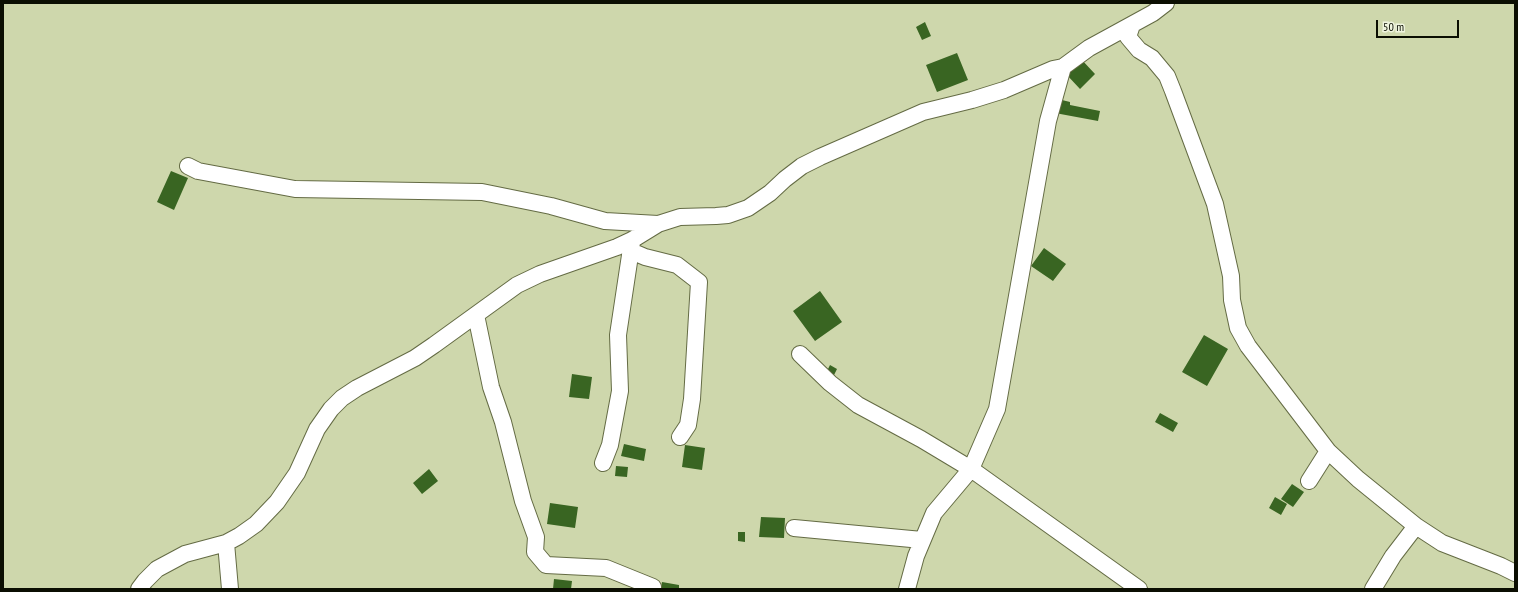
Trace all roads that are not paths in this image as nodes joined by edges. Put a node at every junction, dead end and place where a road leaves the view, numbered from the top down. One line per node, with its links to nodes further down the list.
1 (1166, 3): 2 (street)
2 (1132, 25): 3 (street); 10 (street)
3 (1063, 67): 5 (street); 12 (street)
4 (188, 166): 5 (street)
5 (658, 224): 6 (street)
6 (632, 245): 7 (street); 9 (street); 11 (street)
7 (476, 315): 17 (street); 19 (street)
8 (800, 354): 12 (street)
9 (680, 437)
10 (1328, 451): 13 (street); 14 (street)
11 (603, 463)
12 (970, 469): 16 (street); 23 (street)
13 (1309, 481)
14 (1416, 526): 18 (street); 24 (street)
15 (794, 528): 16 (street)
16 (922, 540): 22 (street)
17 (226, 543): 20 (street); 21 (street)
18 (1515, 573)
19 (653, 587)
20 (139, 589)
21 (230, 589)
22 (907, 589)
23 (1139, 589)
24 (1373, 589)

